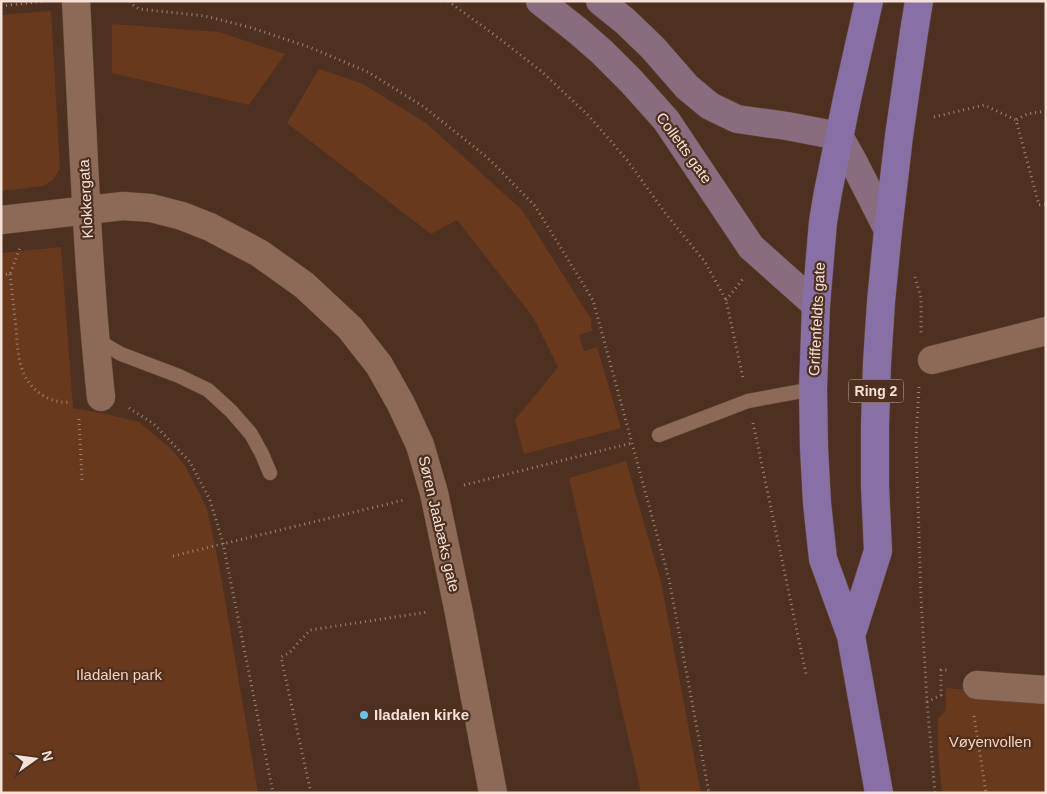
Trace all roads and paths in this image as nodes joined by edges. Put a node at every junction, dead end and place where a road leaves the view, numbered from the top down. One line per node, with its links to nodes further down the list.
1 (45, 1): 9 (path)
2 (76, 1): 15 (street, Klokkergata)
3 (130, 1): 34 (path)
4 (448, 1): 23 (path)
5 (540, 1): 24 (main road, Colletts gate)
6 (600, 1): 13 (main road)
7 (869, 1): 13 (main road, Griffenfeldts gate / Ring 2)
8 (919, 1): 17 (main road, Griffenfeldts gate / Ring 2)
9 (1, 6)
10 (1046, 111): 12 (path)
11 (934, 117): 12 (path)
12 (1016, 120): 14 (path)
13 (839, 136): 17 (main road); 24 (main road, Griffenfeldts gate / Ring 2)
14 (1046, 204)
15 (86, 211): 16 (street, Søren Jaabæks gate); 27 (street, Klokkergata); 41 (street, Søren Jaabæks gate)
16 (1, 220)
17 (888, 230): 42 (main road, Griffenfeldts gate / Ring 2)
18 (22, 244): 20 (path)
19 (913, 270): 26 (path)
20 (10, 274): 22 (path); 31 (path)
21 (747, 274): 23 (path)
22 (1, 275)
23 (726, 300): 32 (path)
24 (816, 305): 30 (main road, Griffenfeldts gate / Ring 2)
25 (1046, 331): 28 (street)
26 (922, 334)
27 (95, 338): 31 (street, Klokkergata); 35 (lane)
28 (932, 360)
29 (919, 386): 52 (path)
30 (813, 389): 32 (lane); 42 (main road, Griffenfeldts gate / Ring 2)
31 (89, 399): 36 (path); 39 (path)
32 (748, 401): 33 (lane); 43 (path)
33 (660, 435)
34 (632, 443): 37 (path); 50 (path)
35 (270, 473)
36 (82, 480)
37 (463, 485)
38 (407, 499): 39 (path)
39 (223, 543): 40 (path); 47 (path)
40 (173, 556)
41 (458, 608): 48 (path); 49 (street, Søren Jaabæks gate)
42 (851, 636): 51 (main road, Griffenfeldts gate / Ring 2)
43 (806, 674)
44 (977, 684): 45 (street)
45 (1046, 690)
46 (973, 712): 53 (path)
47 (273, 793)
48 (311, 793)
49 (494, 793)
50 (709, 793)
51 (879, 793)
52 (936, 793)
53 (986, 793)

